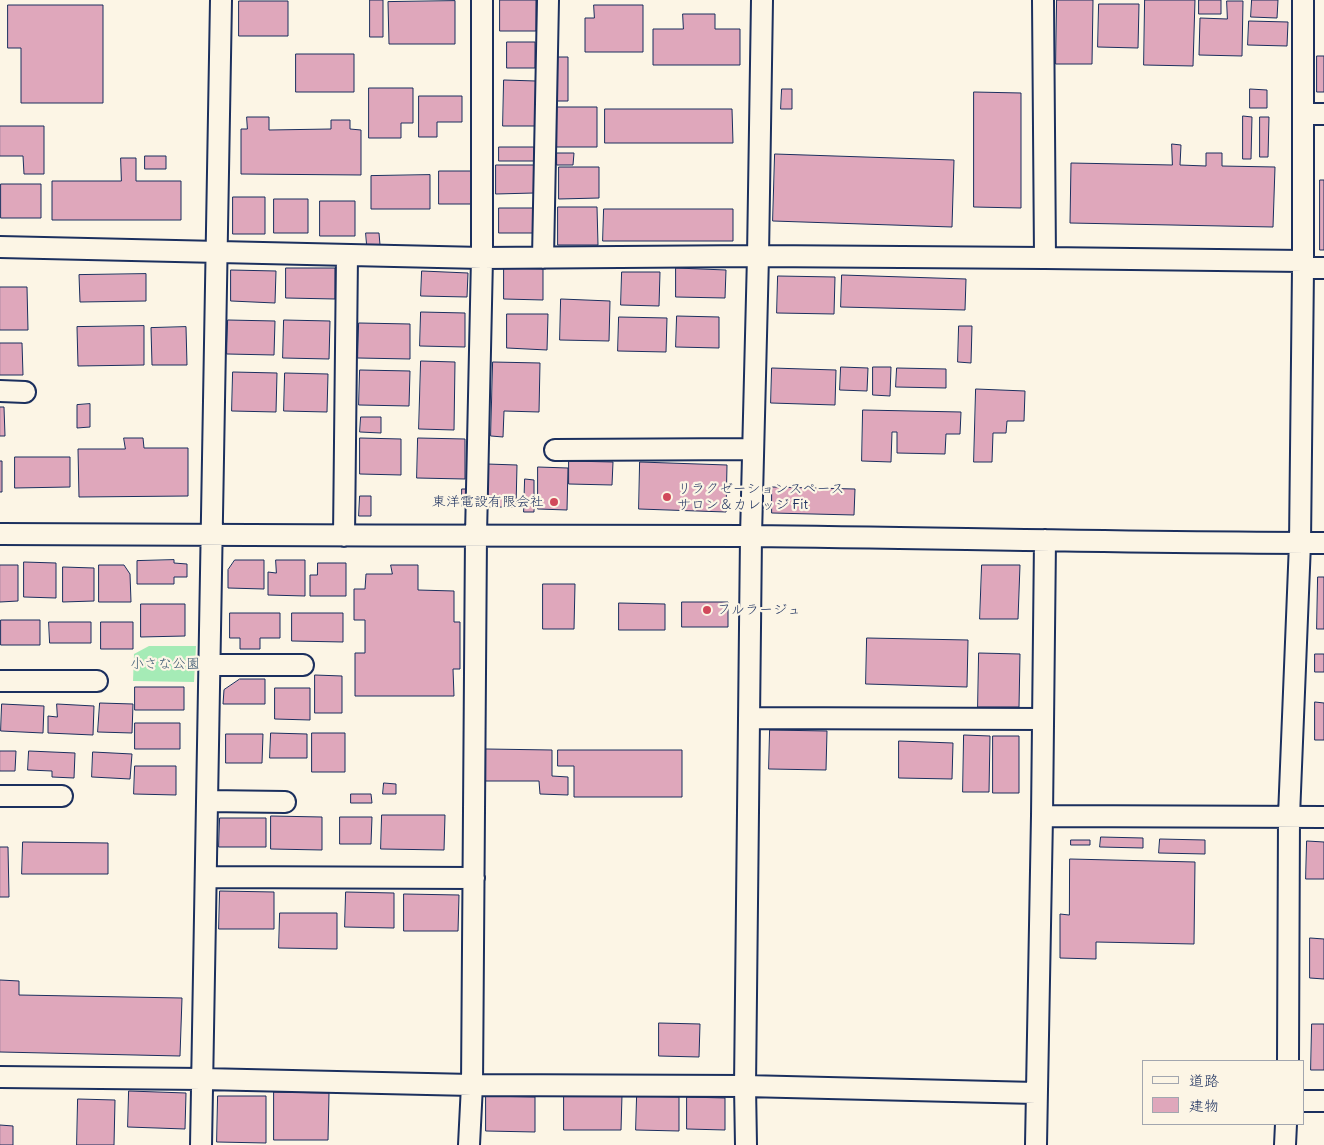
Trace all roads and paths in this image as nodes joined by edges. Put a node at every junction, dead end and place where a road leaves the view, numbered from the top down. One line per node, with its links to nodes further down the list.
1 (221, 0): 10 (street)
2 (482, 0): 13 (street)
3 (548, 0): 14 (street)
4 (762, 0): 12 (street)
5 (1043, 0): 15 (street)
6 (1303, 0): 7 (street)
7 (1303, 114): 8 (street); 16 (street)
8 (1324, 114)
9 (0, 248): 10 (street)
10 (216, 252): 11 (street); 24 (street)
11 (347, 255): 13 (street); 25 (street)
12 (758, 256): 14 (street); 15 (street); 20 (street)
13 (482, 258): 14 (street); 23 (street)
14 (543, 258)
15 (1045, 258): 16 (street)
16 (1303, 264): 17 (street); 28 (street)
17 (1324, 268)
18 (0, 391): 19 (street)
19 (25, 392)
20 (753, 449): 21 (street); 26 (street)
21 (555, 450)
22 (0, 534): 24 (street)
23 (476, 535): 25 (street); 26 (street); 44 (street)
24 (212, 536): 25 (street); 30 (street)
25 (344, 536)
26 (751, 536): 27 (street); 34 (street)
27 (1045, 540): 28 (street); 35 (street)
28 (1300, 543): 29 (street); 41 (street)
29 (1324, 544)
30 (210, 665): 31 (street); 38 (street)
31 (303, 666)
32 (0, 681): 33 (street)
33 (97, 681)
34 (749, 718): 35 (street); 49 (street)
35 (1043, 719): 40 (street)
36 (0, 796): 37 (street)
37 (62, 796)
38 (207, 801): 39 (street); 43 (street)
39 (286, 802)
40 (1042, 816): 41 (street); 50 (street)
41 (1289, 816): 42 (street); 45 (street)
42 (1324, 817)
43 (206, 877): 44 (street); 47 (street)
44 (474, 878): 48 (street)
45 (1288, 1060)
46 (0, 1077): 47 (street)
47 (202, 1079): 48 (street); 54 (street)
48 (472, 1085): 49 (street); 55 (street)
49 (745, 1086): 50 (street); 56 (street)
50 (1036, 1093): 57 (street)
51 (1304, 1101): 52 (street)
52 (1324, 1101)
53 (1286, 1125): 58 (street)
54 (201, 1145)
55 (469, 1145)
56 (746, 1145)
57 (1036, 1145)
58 (1285, 1145)

